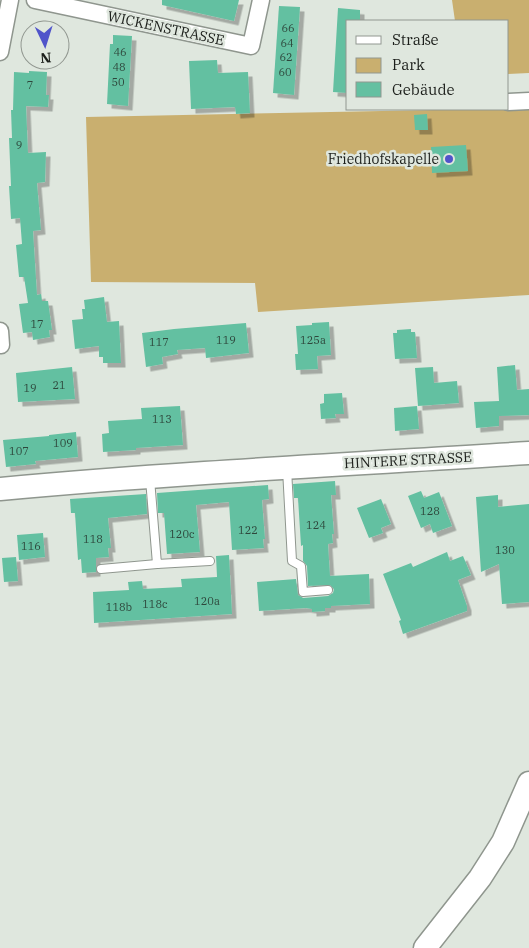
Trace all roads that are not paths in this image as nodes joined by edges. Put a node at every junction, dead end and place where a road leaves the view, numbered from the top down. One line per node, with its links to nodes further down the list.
1 (10, 0): 4 (street)
2 (35, 0): 3 (street, WICKENSTRASSE)
3 (261, 0)
4 (0, 52)
5 (529, 101): 6 (street)
6 (509, 102)
7 (529, 452): 8 (street, HINTERE STRASSE)
8 (286, 468): 9 (street, HINTERE STRASSE); 14 (lane)
9 (150, 477): 10 (street, HINTERE STRASSE); 12 (lane)
10 (0, 489)
11 (210, 561): 12 (lane)
12 (157, 564): 13 (lane)
13 (102, 569)
14 (328, 590)
15 (529, 783): 16 (street)
16 (425, 948)

